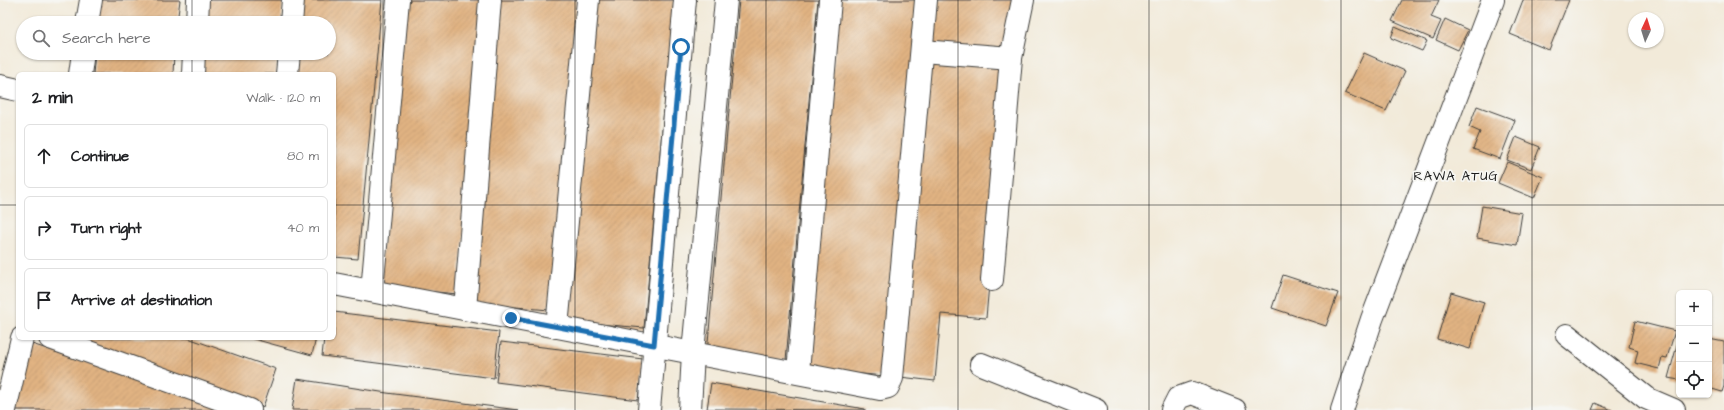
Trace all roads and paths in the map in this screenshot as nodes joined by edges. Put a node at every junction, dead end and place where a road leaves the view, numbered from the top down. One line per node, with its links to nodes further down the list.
1 (91, 0): 13 (street)
2 (198, 0): 14 (street)
3 (293, 0): 15 (street)
4 (398, 0): 28 (street)
5 (490, 0): 29 (street)
6 (588, 0): 30 (street)
7 (685, 0): 34 (street)
8 (726, 0): 35 (street)
9 (830, 0): 37 (street)
10 (926, 0): 16 (street)
11 (1023, 0): 17 (street)
12 (1493, 0): 45 (street)
13 (88, 16)
14 (197, 16)
15 (292, 16)
16 (922, 51): 17 (street); 37 (street)
17 (1011, 58): 26 (street)
18 (82, 60): 21 (street)
19 (193, 60): 22 (street)
20 (288, 60): 23 (street)
21 (80, 72)
22 (192, 72)
23 (287, 72)
24 (0, 86): 25 (street)
25 (16, 90)
26 (992, 280)
27 (336, 284): 28 (street)
28 (372, 291): 29 (street)
29 (465, 309): 30 (street)
30 (557, 326): 34 (street)
31 (1567, 335): 46 (street)
32 (22, 340): 38 (street)
33 (56, 340): 39 (street)
34 (656, 345): 35 (street); 40 (street)
35 (690, 352): 37 (street); 41 (street)
36 (981, 364): 42 (street)
37 (798, 372)
38 (5, 410)
39 (250, 410)
40 (649, 410)
41 (690, 410)
42 (1096, 410)
43 (1172, 410): 44 (street)
44 (1235, 410)
45 (1342, 410)
46 (1674, 410)

